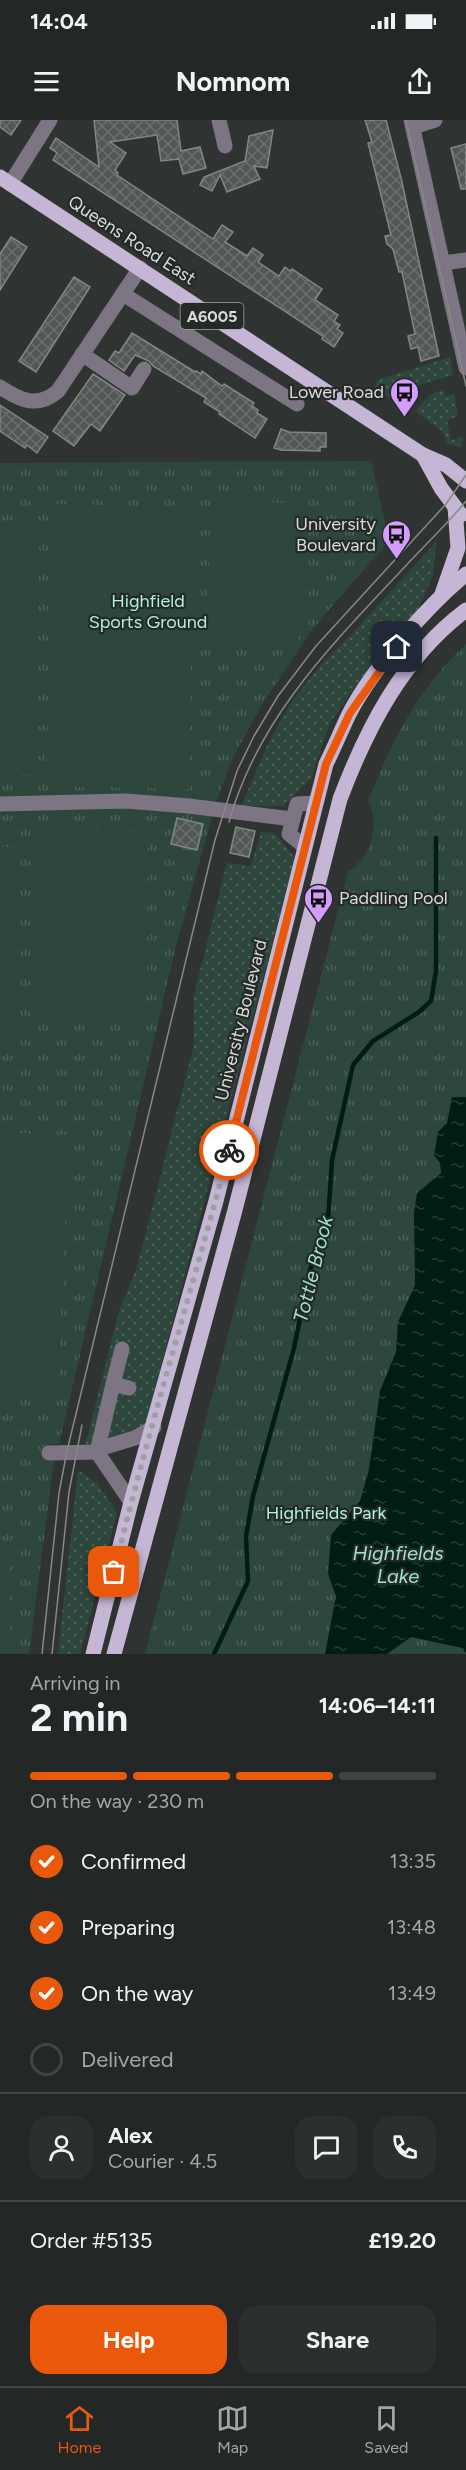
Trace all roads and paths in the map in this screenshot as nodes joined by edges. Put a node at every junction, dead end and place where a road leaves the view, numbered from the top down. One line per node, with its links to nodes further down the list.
1 (50, 120): 6 (street)
2 (219, 120): 5 (street)
3 (435, 120): 4 (street)
4 (412, 123): 8 (street)
5 (225, 146)
6 (5, 181): 9 (main road, Queens Road East / A6005)
7 (466, 260): 8 (street)
8 (443, 263): 12 (street)
9 (140, 268): 10 (street); 16 (main road, Queens Road East / A6005)
10 (123, 294): 11 (street); 15 (street)
11 (82, 354): 13 (street); 14 (street)
12 (466, 368)
13 (144, 369)
14 (0, 387)
15 (297, 405)
16 (423, 455): 17 (main road, Queens Road East / A6005); 18 (main road, Queens Road East / A6005)
17 (466, 481)
18 (456, 507): 19 (main road, Queens Road East / A6005); 21 (main road)
19 (466, 522)
20 (466, 574): 21 (main road, University Boulevard)
21 (442, 594): 24 (main road, University Boulevard)
22 (466, 610): 35 (main road)
23 (0, 804): 25 (street)
24 (316, 804): 25 (street); 26 (main road, University Boulevard)
25 (290, 826): 26 (street)
26 (305, 847): 30 (main road, University Boulevard)
27 (122, 1349): 28 (street)
28 (113, 1384): 29 (street); 31 (street)
29 (129, 1388)
30 (154, 1427): 31 (street); 33 (main road, University Boulevard)
31 (97, 1452): 32 (street); 33 (street)
32 (49, 1453)
33 (131, 1502): 34 (main road, University Boulevard)
34 (93, 1654)
35 (114, 1654)

